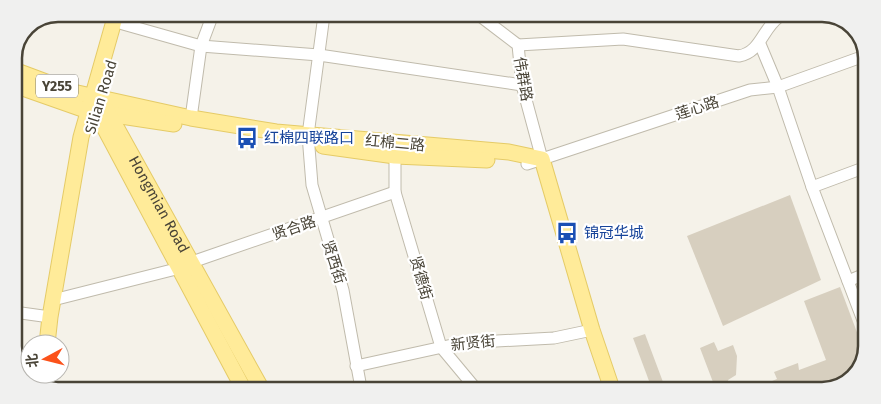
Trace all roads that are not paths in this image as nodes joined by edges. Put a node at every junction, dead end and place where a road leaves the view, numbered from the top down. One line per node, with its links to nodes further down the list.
1 (489, 22): 7 (street, 伟群路)
2 (774, 22): 8 (street)
3 (120, 23): 16 (main road, Silian Road)
4 (138, 23): 9 (street)
5 (209, 23): 9 (street)
6 (323, 23): 10 (street, 贤西街)
7 (518, 44): 8 (street); 13 (street, 伟群路)
8 (760, 44): 15 (street)
9 (200, 46): 10 (street); 17 (street)
10 (319, 54): 13 (street); 18 (street, 贤西街)
11 (858, 58): 15 (street, 莲心路)
12 (23, 74): 16 (main road, Y255)
13 (522, 85): 20 (street, 伟群路)
14 (23, 87): 16 (main road, Y255)
15 (778, 87): 20 (street, 莲心路); 23 (street)
16 (97, 107): 17 (main road, 红棉二路 / Y255); 18 (main road, 红棉二路 / Y255); 26 (main road, Hongmian Road); 29 (main road, Silian Road)
17 (191, 118): 18 (main road, 红棉二路 / Y255)
18 (309, 140): 19 (main road, 红棉二路 / Y255); 20 (main road, 红棉二路 / Y255); 25 (street, 贤西街)
19 (395, 156): 21 (main road, 红棉二路 / Y255); 24 (street, 贤德街)
20 (542, 159): 21 (street, 莲心路); 33 (main road)
21 (527, 164): 33 (main road)
22 (858, 170): 23 (street)
23 (812, 187): 28 (street)
24 (396, 192): 25 (street, 贤合路); 35 (street, 贤德街)
25 (320, 219): 26 (street, 贤合路); 36 (street, 贤西街)
26 (186, 265): 29 (street, 贤合路); 37 (main road, Hongmian Road); 38 (main road, Hongmian Road)
27 (858, 277): 28 (street)
28 (848, 281): 30 (street)
29 (53, 300): 32 (main road, Silian Road)
30 (858, 307)
31 (23, 313): 32 (street)
32 (50, 317): 34 (main road, Silian Road)
33 (588, 331): 35 (street, 新贤街); 41 (main road); 42 (main road)
34 (48, 334)
35 (441, 347): 36 (street, 新贤街); 40 (street, 贤德街)
36 (356, 366): 39 (street, 贤西街)
37 (240, 382)
38 (257, 382)
39 (360, 382)
40 (470, 382)
41 (601, 382)
42 (609, 382)

